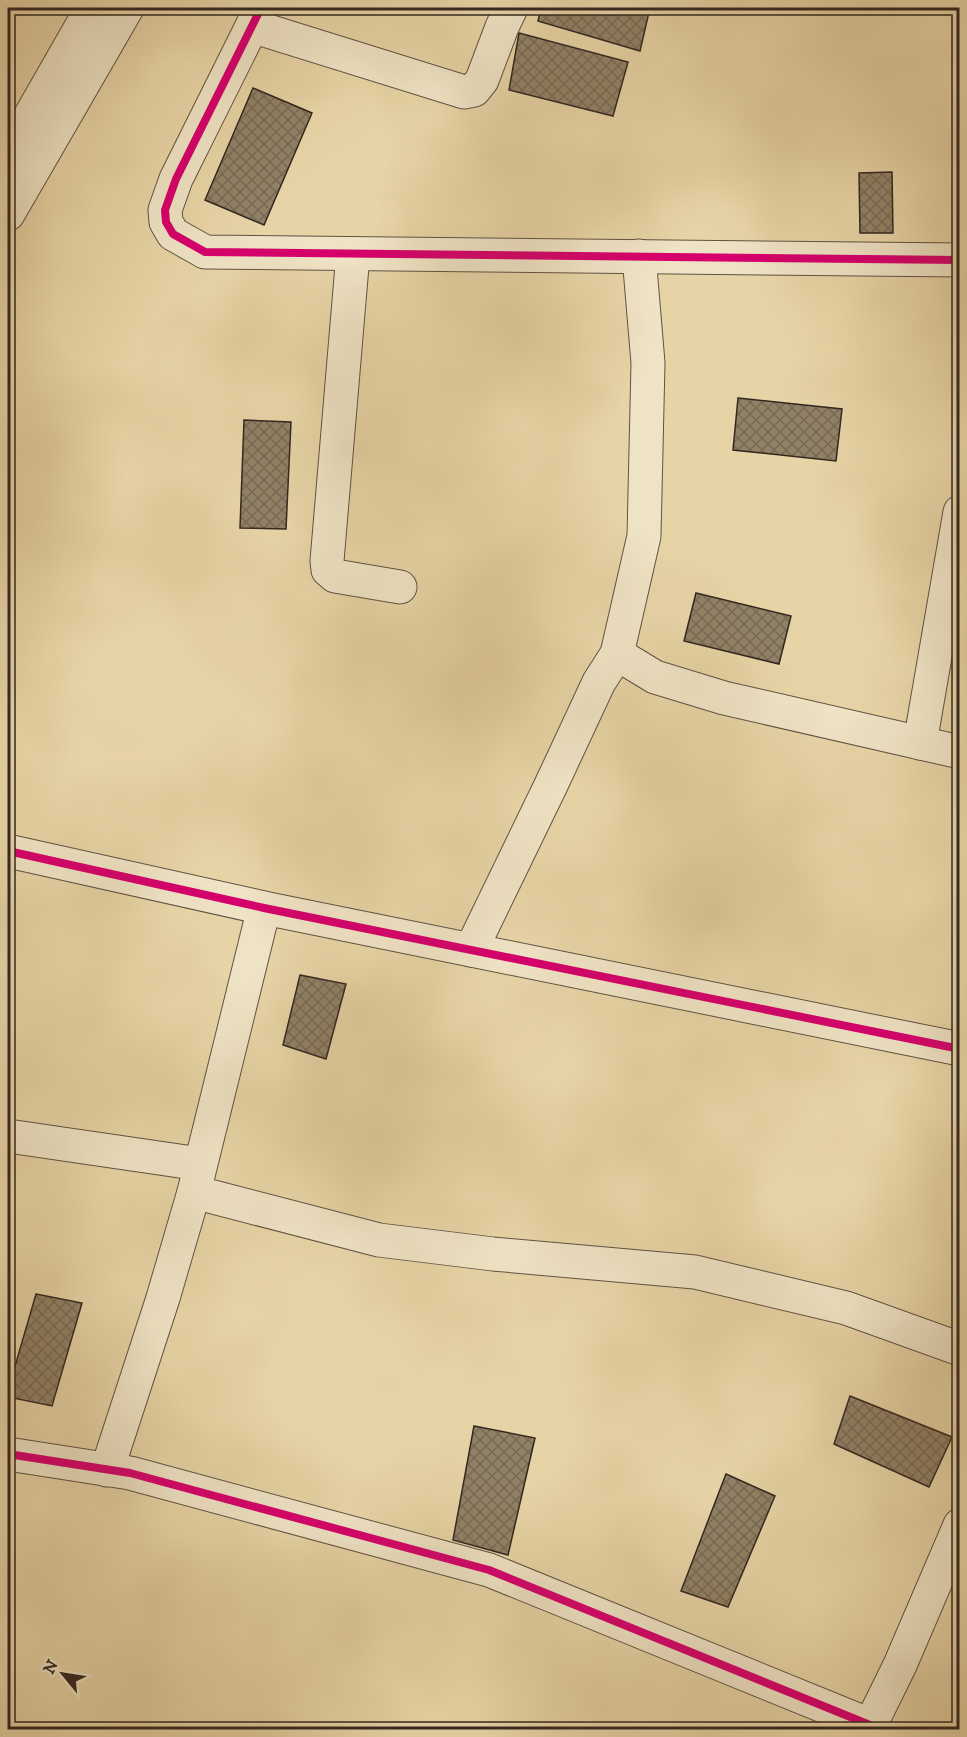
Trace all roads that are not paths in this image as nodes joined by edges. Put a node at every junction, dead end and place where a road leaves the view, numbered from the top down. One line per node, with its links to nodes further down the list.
1 (92, 8): 5 (street)
2 (127, 8): 6 (street)
3 (511, 8): 4 (street)
4 (256, 17): 7 (street)
5 (8, 155)
6 (8, 214)
7 (353, 254): 8 (street); 11 (street)
8 (639, 256): 9 (street); 12 (street)
9 (960, 260)
10 (960, 512): 13 (street)
11 (400, 587)
12 (617, 654): 13 (street); 17 (street)
13 (920, 742): 14 (street)
14 (960, 752)
15 (8, 851): 16 (street)
16 (264, 908): 17 (street); 20 (street)
17 (471, 950): 18 (street)
18 (960, 1049)
19 (8, 1136): 20 (street)
20 (197, 1178): 21 (street); 23 (street)
21 (960, 1349)
22 (8, 1454): 23 (street)
23 (107, 1470): 26 (street)
24 (960, 1525): 25 (street)
25 (951, 1568): 26 (street)
26 (869, 1727)

